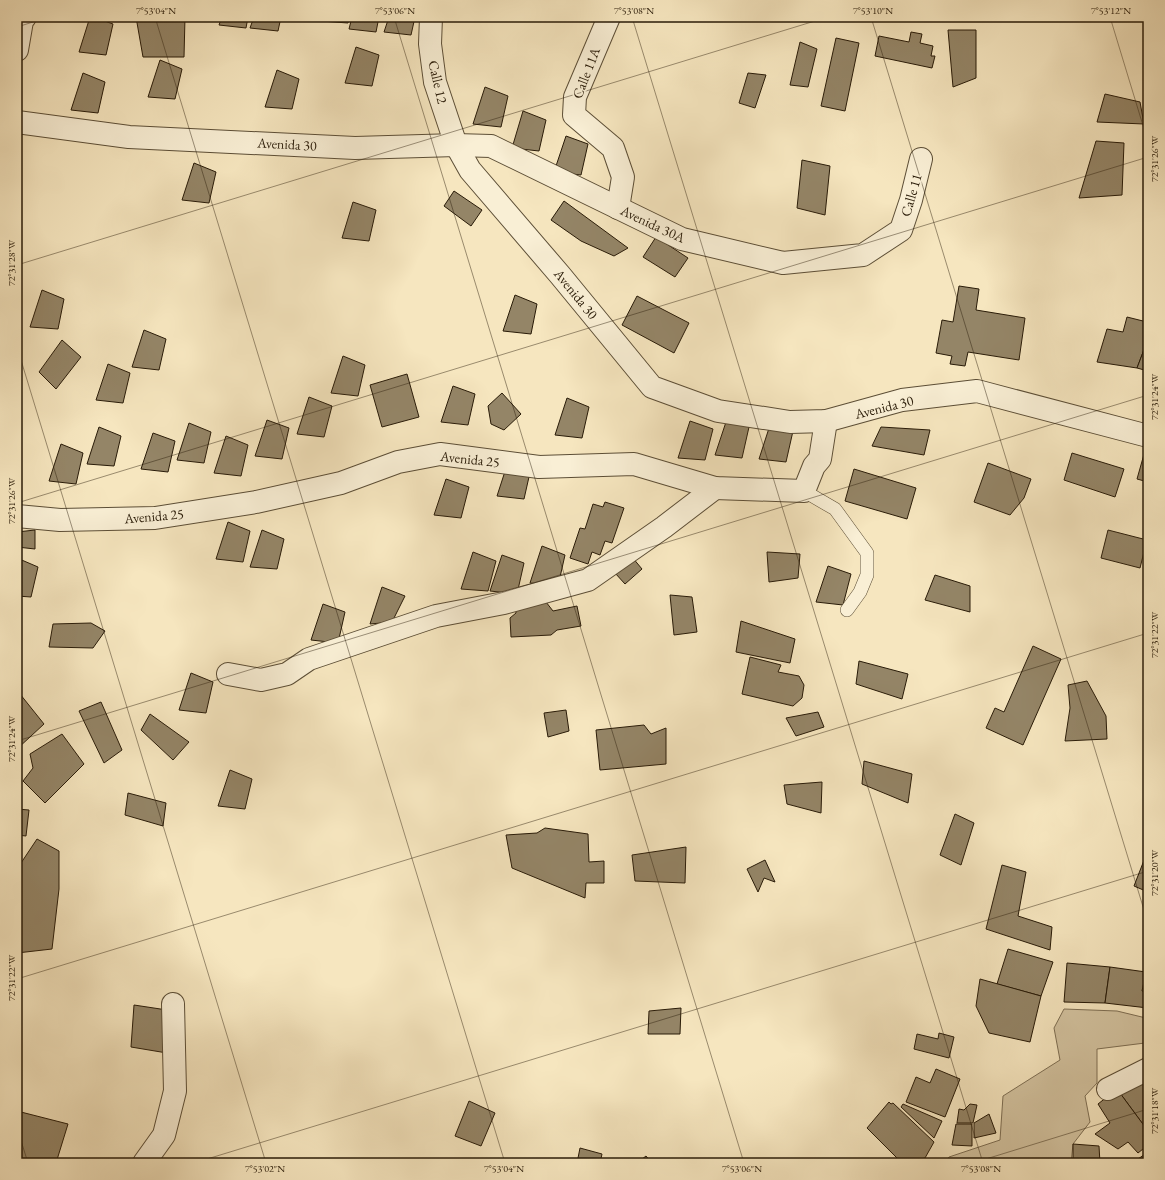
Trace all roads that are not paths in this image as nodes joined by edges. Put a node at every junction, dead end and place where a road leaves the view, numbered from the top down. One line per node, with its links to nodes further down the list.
1 (25, 17): 4 (street)
2 (431, 17): 6 (street, Calle 12)
3 (608, 17): 8 (street, Calle 11A)
4 (17, 50)
5 (17, 122): 6 (street, Avenida 30)
6 (456, 145): 8 (street, Avenida 30A); 10 (street, Avenida 30)
7 (921, 159): 9 (street, Calle 11)
8 (618, 208): 9 (street, Avenida 30A)
9 (901, 230)
10 (826, 422): 11 (street, Avenida 30); 13 (street)
11 (1148, 436)
12 (715, 488): 13 (street, Avenida 25); 14 (street, Avenida 25); 16 (street)
13 (804, 491): 15 (lane)
14 (17, 516)
15 (847, 610)
16 (228, 674)
17 (173, 1004): 20 (street)
18 (1148, 1069): 19 (street)
19 (1108, 1089)
20 (144, 1163)

